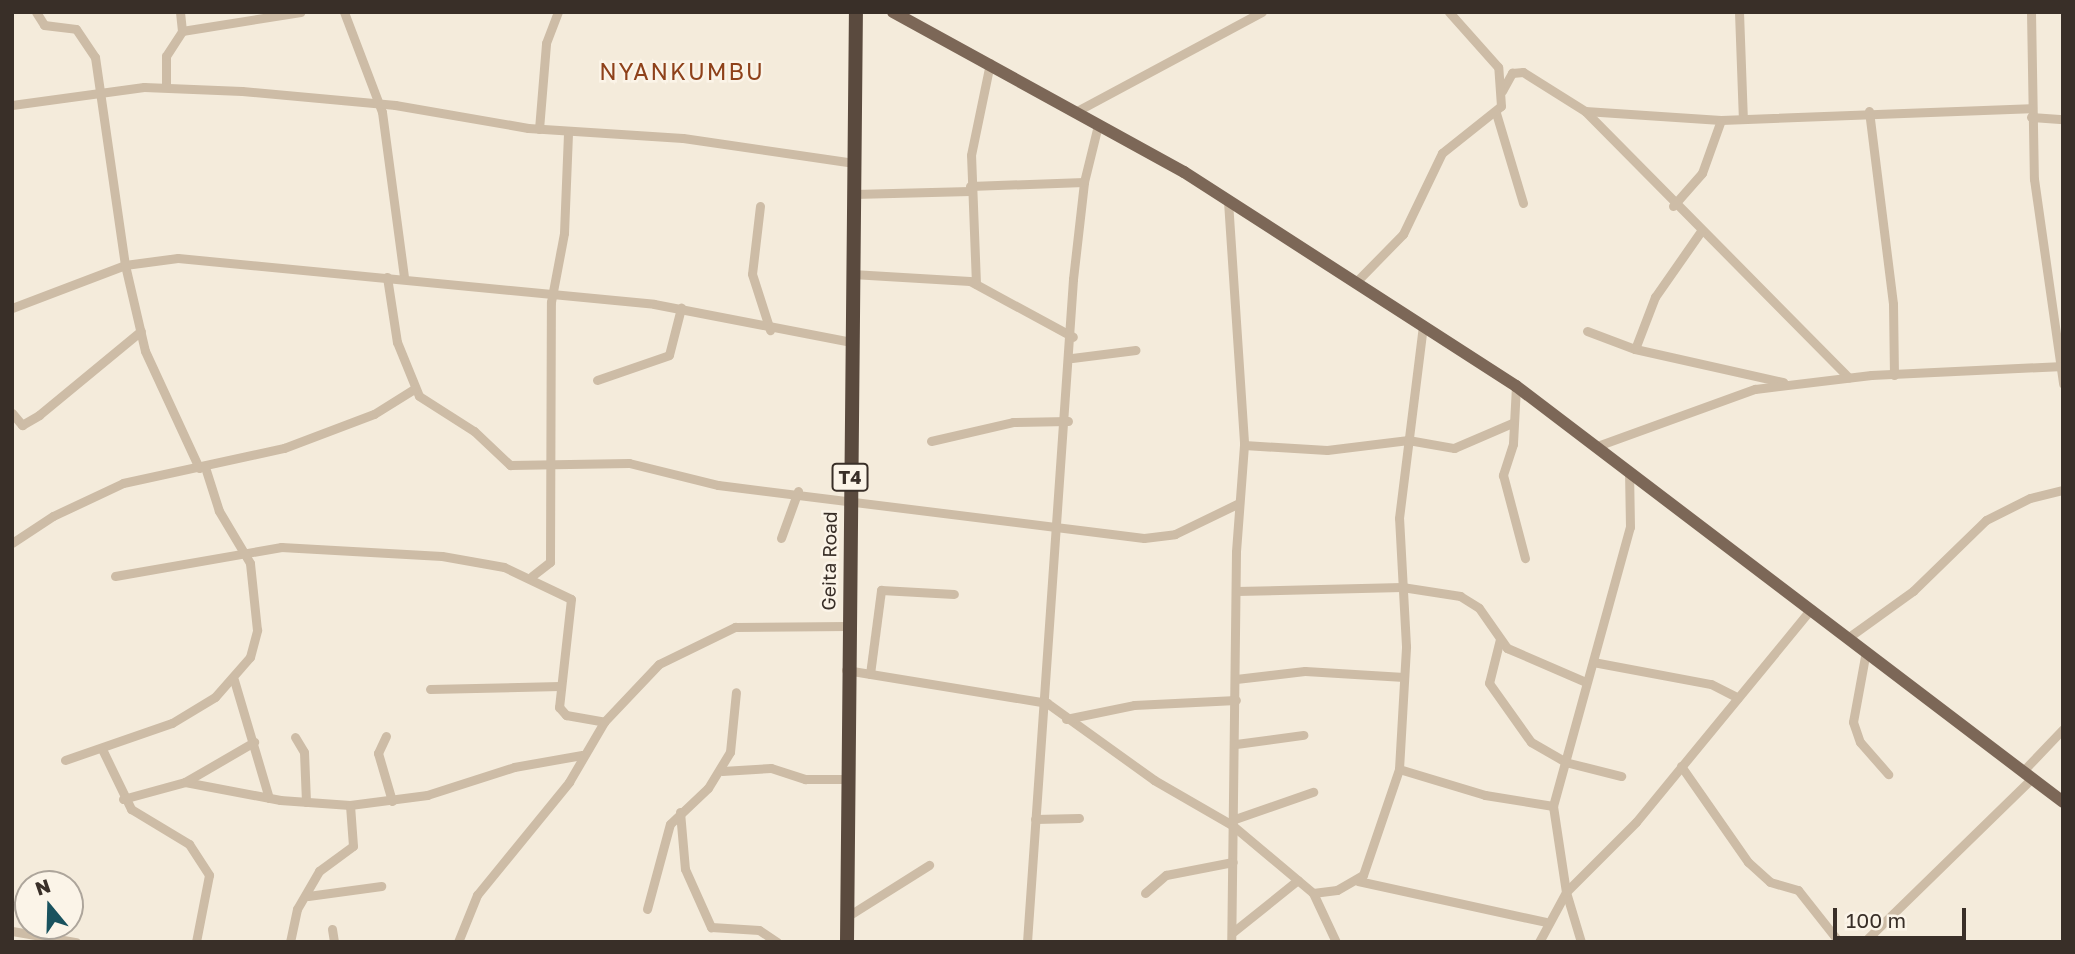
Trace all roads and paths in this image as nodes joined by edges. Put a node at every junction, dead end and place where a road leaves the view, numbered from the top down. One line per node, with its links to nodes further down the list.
1 (36, 12): 16 (street)
2 (180, 12): 12 (street)
3 (300, 12): 12 (street)
4 (344, 12): 17 (street)
5 (558, 12): 28 (street)
6 (856, 12): 30 (highway, Geita Road / T4)
7 (893, 12): 13 (main road)
8 (1262, 12): 20 (street)
9 (1449, 12): 15 (street)
10 (1740, 12): 26 (street)
11 (2031, 12): 23 (street)
12 (182, 32): 14 (street)
13 (990, 63): 20 (main road); 32 (street)
14 (166, 87): 16 (street); 17 (street)
15 (1502, 91): 19 (street); 22 (street)
16 (101, 97): 18 (street); 39 (street)
17 (379, 103): 28 (street); 42 (street)
18 (12, 105)
19 (1585, 110): 25 (street); 37 (street)
20 (1077, 111): 27 (main road)
21 (1869, 111): 23 (street); 26 (street); 58 (street)
22 (1496, 113): 35 (street); 43 (street)
23 (2031, 113): 24 (street); 57 (street)
24 (2063, 119)
25 (1721, 120): 26 (street); 37 (street)
26 (1743, 120)
27 (1098, 125): 31 (street); 34 (main road)
28 (539, 129): 29 (street)
29 (568, 132): 30 (street); 45 (street)
30 (854, 163): 33 (highway, Geita Road / T4)
31 (1084, 182): 32 (street); 52 (street)
32 (970, 188): 33 (street); 44 (street)
33 (853, 194): 40 (highway, Geita Road / T4)
34 (1228, 201): 43 (main road); 70 (street)
35 (1523, 203)
36 (760, 206): 49 (street)
37 (1673, 206): 38 (street)
38 (1702, 231): 54 (street); 59 (street)
39 (124, 265): 41 (street); 47 (street); 50 (street)
40 (852, 274): 44 (street); 53 (highway, Geita Road / T4)
41 (387, 277): 42 (street); 64 (street)
42 (404, 277): 45 (street)
43 (1357, 281): 48 (main road)
44 (976, 284): 52 (street)
45 (552, 293): 46 (street); 72 (street)
46 (681, 307): 49 (street); 60 (street)
47 (12, 308)
48 (1423, 324): 63 (main road); 68 (street)
49 (769, 330): 53 (street)
50 (141, 331): 65 (street); 73 (street)
51 (1587, 331): 54 (street)
52 (1073, 337): 56 (street)
53 (851, 342): 77 (highway, Geita Road / T4)
54 (1635, 349): 61 (street)
55 (1136, 350): 56 (street)
56 (1072, 358): 66 (street)
57 (2061, 367): 58 (street); 62 (street)
58 (1894, 374): 59 (street)
59 (1849, 378): 61 (street)
60 (597, 380)
61 (1791, 383): 71 (street)
62 (2063, 384)
63 (1516, 386): 67 (street); 71 (main road)
64 (414, 388): 72 (street); 73 (street)
65 (12, 413)
66 (1068, 421): 69 (street); 79 (street)
67 (1512, 423): 68 (street); 83 (street)
68 (1408, 440): 70 (street); 86 (street)
69 (931, 441)
70 (1244, 445): 78 (street)
71 (1600, 445): 74 (main road)
72 (555, 467): 76 (street); 85 (street)
73 (202, 468): 81 (street); 82 (street)
74 (1629, 472): 89 (main road); 94 (street)
75 (2063, 490): 91 (street)
76 (798, 491): 77 (street); 80 (street)
77 (849, 502): 79 (street); 90 (highway, Geita Road / T4)
78 (1239, 503): 79 (street); 87 (street)
79 (1060, 527): 106 (street)
80 (781, 538)
81 (12, 543)
82 (247, 553): 84 (street); 85 (street); 99 (street)
83 (1525, 558)
84 (115, 576)
85 (533, 576): 101 (street)
86 (1402, 587): 87 (street); 92 (street); 97 (street)
87 (1236, 591): 98 (street)
88 (954, 594): 96 (street)
89 (1811, 609): 91 (main road); 104 (street)
90 (848, 626): 95 (highway, Geita Road / T4); 108 (street)
91 (1849, 638): 93 (main road)
92 (1500, 639): 100 (street); 118 (street)
93 (1866, 651): 122 (street); 123 (main road)
94 (1593, 662): 100 (street); 104 (street)
95 (846, 670): 96 (street); 125 (highway, Geita Road / T4)
96 (870, 674): 106 (street)
97 (1404, 677): 98 (street); 120 (street)
98 (1236, 679): 105 (street)
99 (234, 680): 113 (street); 115 (street)
100 (1586, 682): 118 (street)
101 (560, 685): 102 (street); 108 (street)
102 (430, 689)
103 (736, 692): 121 (street)
104 (1738, 698): 119 (street)
105 (1236, 700): 107 (street); 114 (street)
106 (1047, 703): 107 (street); 137 (street)
107 (1066, 719): 138 (street)
108 (604, 722): 116 (street)
109 (2063, 729): 123 (street)
110 (1303, 735): 114 (street)
111 (386, 736): 130 (street)
112 (295, 737): 131 (street)
113 (254, 742): 126 (street); 128 (street)
114 (1236, 744): 138 (street)
115 (102, 749): 117 (street); 129 (street)
116 (582, 755): 130 (street); 158 (street)
117 (65, 760)
118 (1565, 762): 124 (street); 134 (street)
119 (1681, 766): 144 (street); 165 (street)
120 (1399, 769): 134 (street); 142 (street)
121 (722, 771): 125 (street); 135 (street)
122 (1888, 774)
123 (2028, 775): 132 (main road); 166 (street)
124 (1621, 776)
125 (847, 779): 149 (highway, Geita Road / T4)
126 (185, 782): 128 (street); 129 (street)
127 (1313, 792): 138 (street)
128 (269, 798): 131 (street)
129 (123, 799): 155 (street)
130 (392, 801): 133 (street)
131 (306, 802): 133 (street)
132 (2063, 802)
133 (350, 804): 147 (street)
134 (1553, 806): 144 (street)
135 (680, 813): 148 (street); 159 (street)
136 (1079, 818): 137 (street)
137 (1035, 819): 161 (street)
138 (1232, 823): 139 (street); 141 (street)
139 (1233, 862): 145 (street); 153 (street)
140 (929, 865): 149 (street)
141 (1298, 880): 146 (street); 153 (street)
142 (1358, 881): 146 (street); 150 (street)
143 (380, 886): 147 (street)
144 (1566, 892): 150 (street); 164 (street)
145 (1145, 893)
146 (1313, 893): 162 (street)
147 (306, 897): 156 (street)
148 (646, 909)
149 (848, 916): 160 (highway, Geita Road / T4)
150 (1546, 922): 163 (street)
151 (332, 929): 157 (street)
152 (12, 931): 154 (street)
153 (1232, 937)
154 (76, 942)
155 (196, 942)
156 (290, 942)
157 (334, 942)
158 (458, 942)
159 (777, 942)
160 (848, 942)
161 (1027, 942)
162 (1336, 942)
163 (1539, 942)
164 (1581, 942)
165 (1839, 942)
166 (1864, 942)

